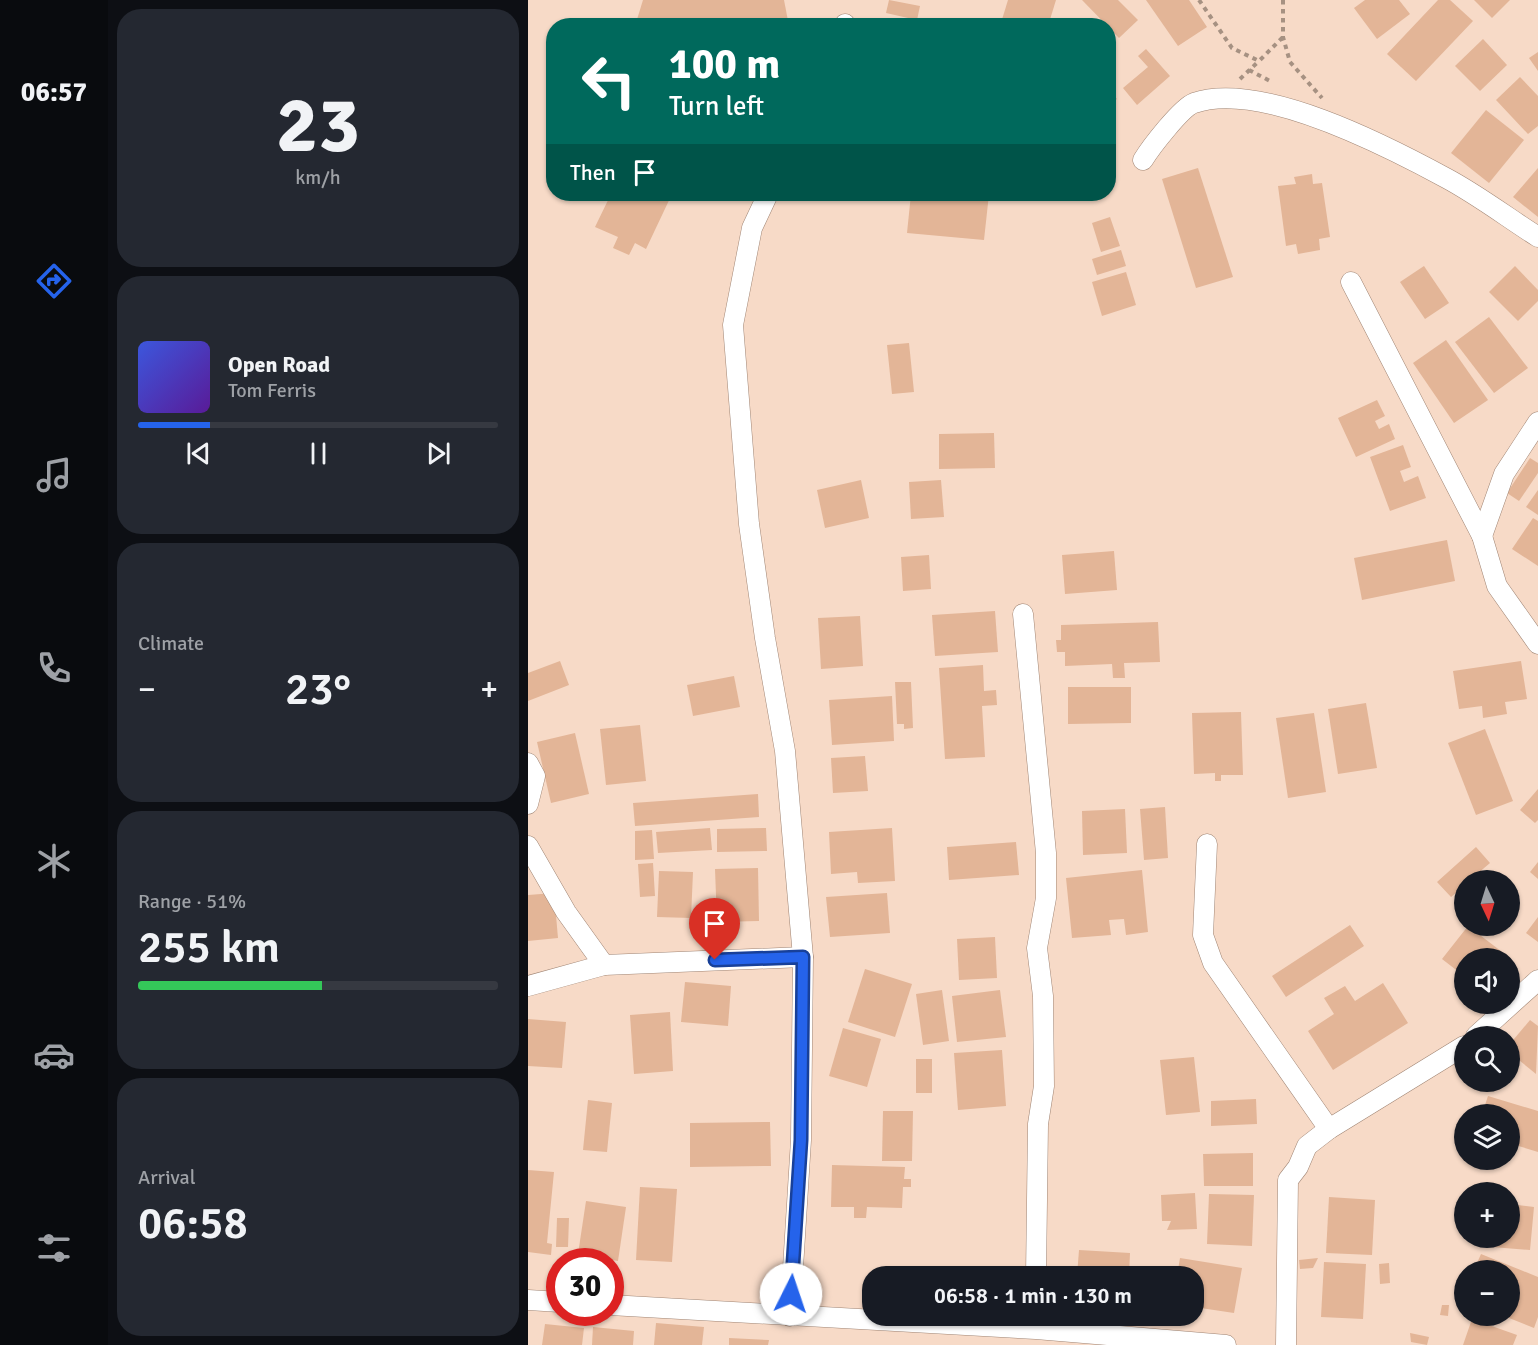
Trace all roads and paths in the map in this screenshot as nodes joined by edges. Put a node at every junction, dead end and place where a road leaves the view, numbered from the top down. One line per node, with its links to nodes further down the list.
1 (1199, 0): 3 (path)
2 (1283, 0): 3 (path)
3 (1283, 37): 4 (path)
4 (1335, 125): 5 (street); 7 (street)
5 (1143, 160)
6 (765, 201): 17 (street)
7 (1538, 237)
8 (1351, 282): 10 (street)
9 (1538, 422): 10 (street)
10 (1482, 536): 12 (street)
11 (1023, 614): 24 (street)
12 (1538, 644)
13 (528, 763): 14 (street)
14 (528, 804)
15 (1207, 844): 23 (street)
16 (528, 846): 18 (street)
17 (803, 957): 18 (street); 28 (street)
18 (604, 965): 20 (street)
19 (1538, 980): 21 (street)
20 (528, 986)
21 (1487, 1026)
22 (1454, 1052): 23 (street)
23 (1329, 1129): 32 (street)
24 (1036, 1266)
25 (528, 1300): 26 (street)
26 (546, 1301)
27 (624, 1306): 28 (street)
28 (790, 1316): 29 (street)
29 (862, 1318)
30 (1069, 1326): 31 (street)
31 (1226, 1345)
32 (1286, 1345)

